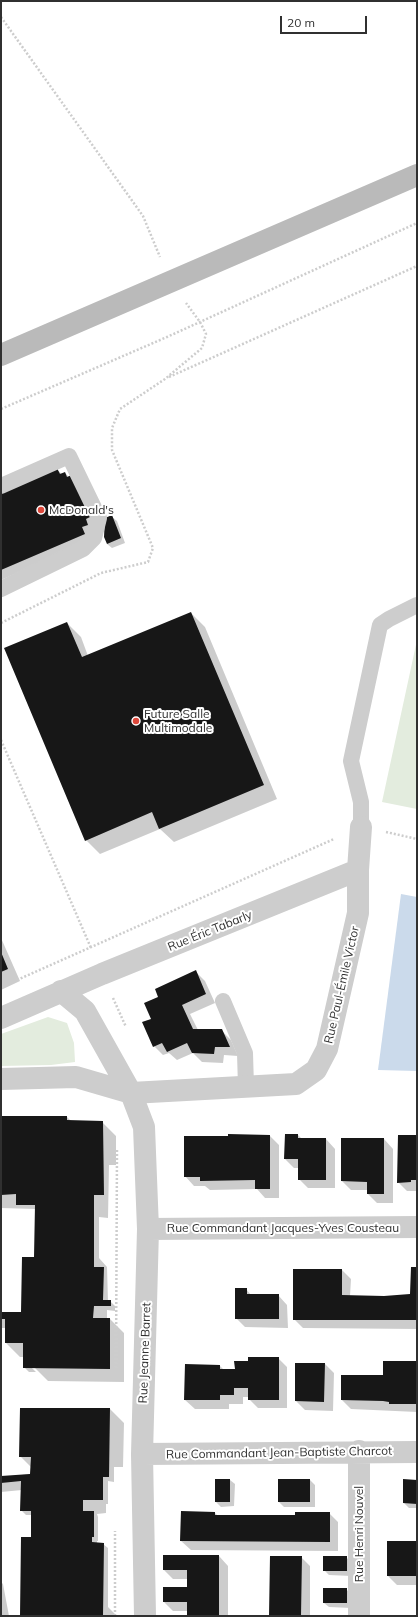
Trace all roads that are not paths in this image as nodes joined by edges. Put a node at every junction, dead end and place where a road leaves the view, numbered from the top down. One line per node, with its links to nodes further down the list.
1 (417, 175): 2 (main road)
2 (1, 356)
3 (1, 486): 4 (lane)
4 (1, 589)
5 (417, 605): 6 (lane)
6 (361, 827): 7 (street, Rue Paul-Émile Victor)
7 (358, 870): 8 (street, Rue Éric Tabarly); 12 (street, Rue Paul-Émile Victor)
8 (61, 991): 10 (street, Rue Éric Tabarly); 13 (street, Rue Jeanne Barret)
9 (223, 1001): 12 (lane)
10 (1, 1018)
11 (1, 1079): 13 (street, Rue Paul-Émile Victor)
12 (246, 1087): 13 (street, Rue Paul-Émile Victor)
13 (131, 1093): 15 (street, Rue Jeanne Barret)
14 (417, 1227): 15 (street, Rue Commandant Jacques-Yves Cousteau)
15 (148, 1229): 18 (street, Rue Jeanne Barret)
16 (359, 1451): 17 (street, Rue Commandant Jean-Baptiste Charcot); 18 (street, Rue Commandant Jean-Baptiste Charcot); 20 (street, Rue Henri Nouvel)
17 (417, 1452)
18 (142, 1454): 19 (street, Rue Jeanne Barret)
19 (144, 1616)
20 (359, 1616)

